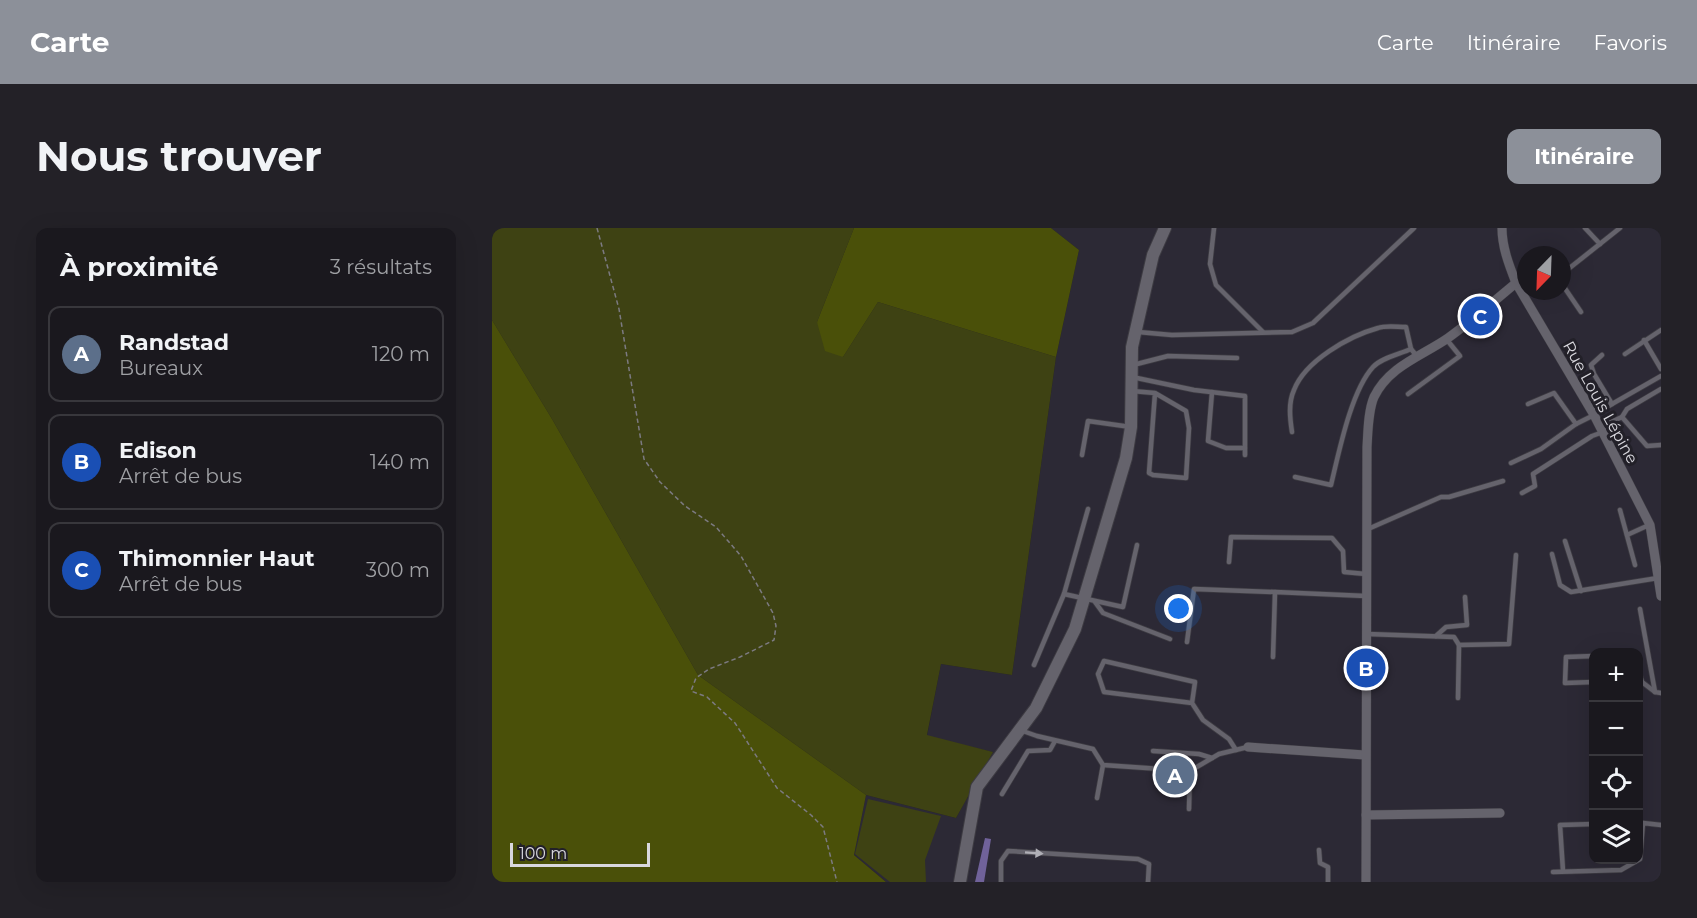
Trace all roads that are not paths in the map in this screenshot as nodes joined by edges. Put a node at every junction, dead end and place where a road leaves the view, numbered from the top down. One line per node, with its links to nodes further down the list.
1 (1165, 228): 13 (street)
2 (1214, 228): 14 (lane)
3 (1414, 228): 14 (lane)
4 (1502, 228): 9 (street, Rue Louis Lépine)
5 (1585, 228): 7 (lane)
6 (1620, 228): 7 (lane)
7 (1600, 244): 8 (lane)
8 (1571, 267)
9 (1516, 282): 15 (street); 31 (street, Rue Louis Lépine)
10 (1571, 297): 11 (lane)
11 (1581, 312)
12 (1661, 330): 16 (lane)
13 (1135, 332): 14 (lane); 22 (street)
14 (1263, 332)
15 (1446, 339): 17 (street); 28 (lane)
16 (1644, 340): 18 (lane); 21 (lane)
17 (1414, 352): 36 (lane); 42 (lane); 48 (street)
18 (1625, 354)
19 (1602, 355): 30 (lane)
20 (1238, 358): 22 (lane)
21 (1661, 369)
22 (1132, 371): 25 (street); 26 (lane)
23 (1661, 376): 30 (lane)
24 (1661, 389): 32 (lane)
25 (1132, 391): 27 (lane); 34 (street)
26 (1212, 392): 38 (lane); 38 (lane)
27 (1155, 393): 27 (lane)
28 (1408, 394)
29 (1528, 404): 33 (lane)
30 (1612, 404): 31 (lane)
31 (1594, 415): 33 (lane); 35 (street, Rue Louis Lépine)
32 (1622, 417): 35 (lane); 37 (lane)
33 (1576, 424): 41 (lane)
34 (1131, 428): 39 (lane); 64 (street)
35 (1602, 430): 44 (lane); 47 (street, Rue Louis Lépine)
36 (1292, 432)
37 (1661, 445)
38 (1245, 448): 40 (lane)
39 (1082, 455)
40 (1245, 456)
41 (1511, 463)
42 (1295, 477)
43 (1503, 481): 48 (lane)
44 (1522, 493)
45 (1088, 509): 60 (lane)
46 (1620, 510): 49 (lane)
47 (1650, 525): 49 (lane); 57 (street, Rue Louis Lépine)
48 (1366, 530): 56 (street)
49 (1627, 534): 55 (lane)
50 (1565, 542): 58 (lane)
51 (1137, 545): 64 (lane)
52 (1552, 554): 58 (lane)
53 (1516, 555): 70 (lane)
54 (1229, 562): 56 (lane)
55 (1635, 565)
56 (1366, 574): 61 (street)
57 (1658, 578): 58 (lane); 62 (street, Rue Louis Lépine)
58 (1581, 591)
59 (1275, 592): 61 (lane); 69 (lane); 72 (lane)
60 (1064, 594): 64 (lane); 73 (lane)
61 (1366, 596): 66 (street)
62 (1661, 596)
63 (1465, 597): 67 (lane)
64 (1090, 601): 68 (lane); 79 (street)
65 (1640, 609): 76 (lane)
66 (1366, 634): 67 (lane); 84 (street)
67 (1436, 636): 70 (lane)
68 (1170, 639)
69 (1187, 642)
70 (1459, 645): 77 (lane)
71 (1589, 656): 74 (lane)
72 (1273, 657)
73 (1034, 665)
74 (1589, 682)
75 (1643, 684): 76 (lane)
76 (1658, 693)
77 (1458, 698)
78 (1192, 703): 78 (lane); 82 (lane)
79 (1020, 730): 80 (lane); 100 (street)
80 (1055, 741): 86 (lane); 88 (lane)
81 (1248, 747): 82 (lane); 84 (street)
82 (1236, 750): 85 (lane)
83 (1153, 751): 85 (lane)
84 (1365, 755): 92 (street)
85 (1212, 758): 87 (lane)
86 (1103, 765): 87 (lane); 89 (lane)
87 (1190, 771): 90 (lane)
88 (1002, 795)
89 (1097, 798)
90 (1189, 809)
91 (1500, 813): 92 (street)
92 (1366, 815): 104 (street)
93 (1643, 823): 95 (lane)
94 (1589, 824): 98 (lane)
95 (1661, 825)
96 (1319, 850): 103 (lane)
97 (1631, 864): 98 (lane)
98 (1563, 871): 99 (lane)
99 (1552, 872)
100 (960, 882)
101 (1000, 882): 102 (lane, one-way to 102)
102 (1148, 882)
103 (1328, 882)
104 (1366, 882)

